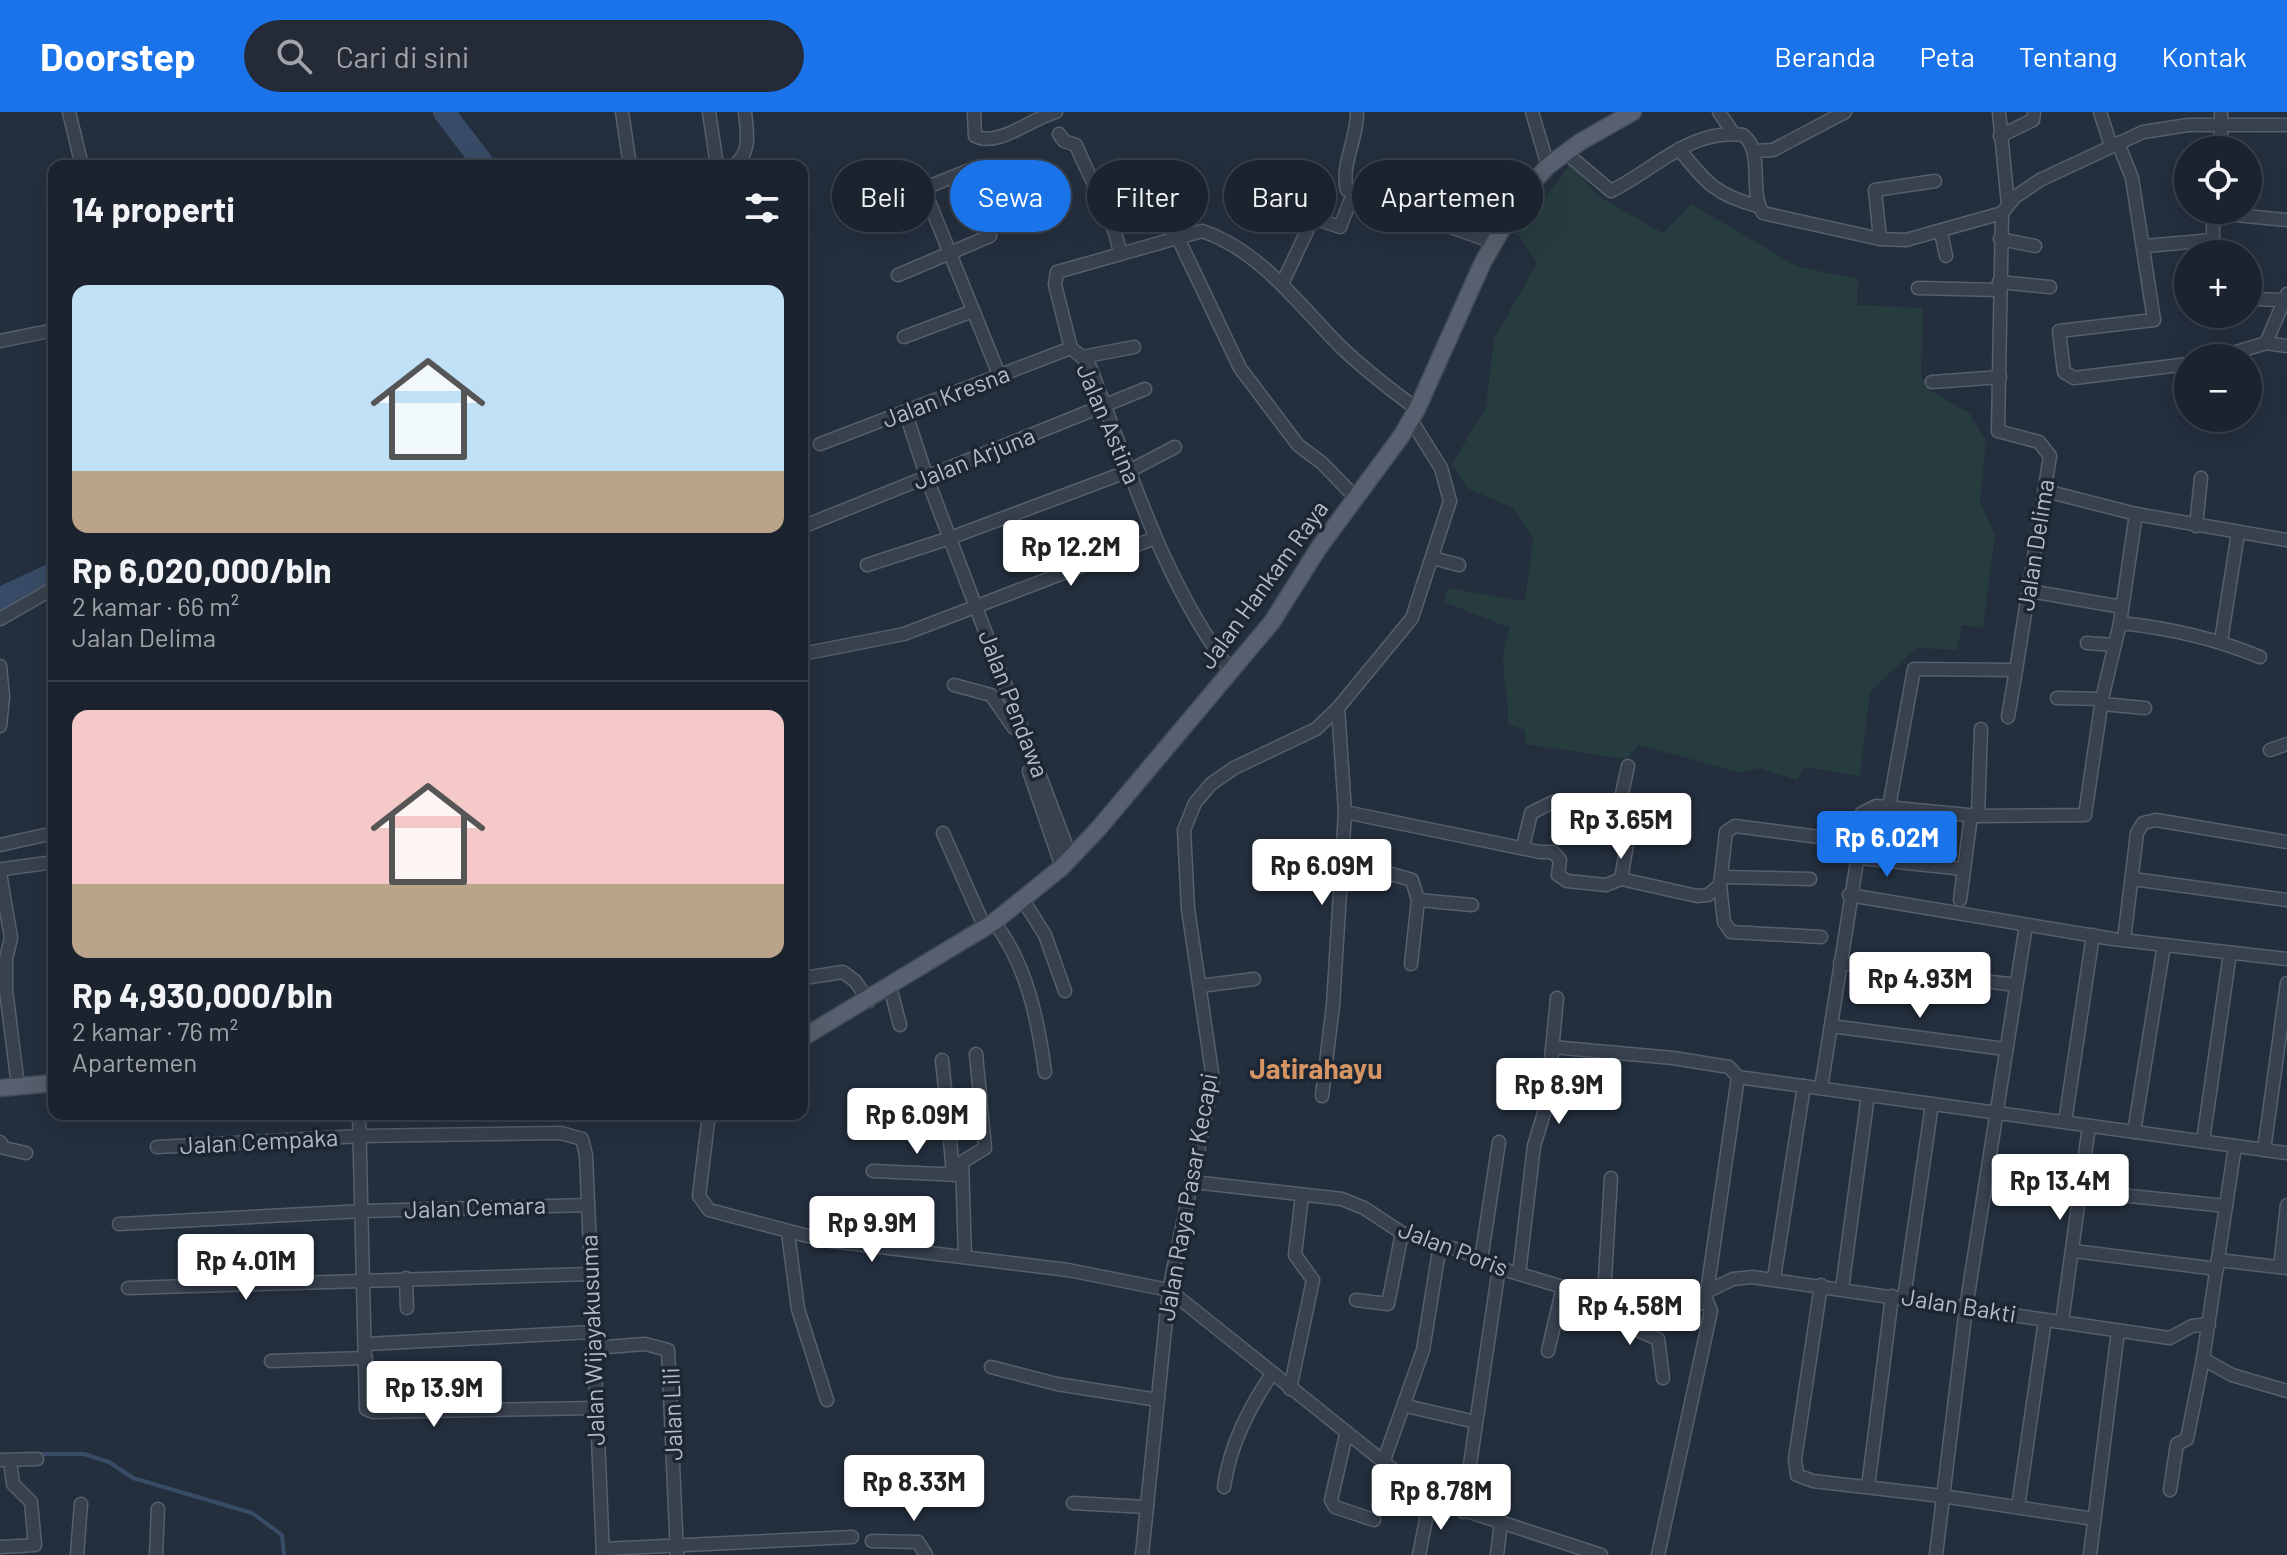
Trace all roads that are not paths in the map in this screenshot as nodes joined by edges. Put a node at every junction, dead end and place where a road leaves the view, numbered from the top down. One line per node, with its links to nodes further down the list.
1 (69, 112): 24 (street)
2 (622, 112): 25 (street)
3 (709, 112): 26 (street)
4 (745, 112): 27 (street)
5 (974, 112): 14 (street)
6 (1056, 112): 14 (street)
7 (1357, 112): 30 (street)
8 (1532, 112): 28 (street)
9 (1633, 112): 23 (main road, Jalan Hankam Raya)
10 (1845, 112): 22 (street)
11 (1999, 112): 19 (street, Jalan Delima)
12 (2034, 112): 19 (street)
13 (2100, 112): 20 (street)
14 (1036, 114)
15 (2220, 118): 17 (street); 20 (street)
16 (1727, 125): 21 (street); 22 (street)
17 (2287, 125)
18 (1059, 134): 50 (street)
19 (2000, 136): 33 (street, Jalan Delima)
20 (2115, 144): 33 (street); 48 (street)
21 (1679, 149): 23 (street); 32 (street)
22 (1753, 151): 32 (street)
23 (1566, 153): 28 (main road, Jalan Hankam Raya)
24 (81, 160)
25 (629, 160)
26 (716, 160)
27 (742, 160)
28 (1548, 166): 45 (main road, Jalan Hankam Raya)
29 (1935, 181): 42 (street)
30 (1352, 193)
31 (1352, 197): 36 (street)
32 (1758, 206): 42 (street)
33 (2005, 209): 39 (street); 43 (street, Jalan Delima)
34 (934, 213): 49 (street)
35 (2287, 220): 44 (street)
36 (1336, 226)
37 (1307, 232): 53 (street)
38 (1464, 232): 45 (street)
39 (1941, 232): 42 (street); 51 (street)
40 (990, 236): 49 (street)
41 (1177, 236): 50 (street, Jalan Raya Pasar Kecapi); 53 (street, Jalan Raya Pasar Kecapi); 83 (street)
42 (1880, 239)
43 (2000, 239): 47 (street); 54 (street, Jalan Delima)
44 (2213, 240)
45 (1493, 242): 76 (main road, Jalan Hankam Raya)
46 (2174, 243): 48 (street)
47 (2035, 246)
48 (2145, 246): 69 (street)
49 (950, 252): 52 (street); 59 (street)
50 (1120, 252): 67 (street, Jalan Raya Pasar Kecapi)
51 (1946, 256)
52 (898, 275)
53 (1282, 284): 76 (street, Jalan Raya Pasar Kecapi)
54 (1999, 286): 55 (street); 56 (street); 71 (street, Jalan Delima)
55 (2050, 287)
56 (1918, 288)
57 (2286, 297): 58 (street); 63 (street)
58 (2262, 298)
59 (973, 311): 61 (street); 70 (street)
60 (48, 331): 62 (street)
61 (904, 337)
62 (0, 341)
63 (2266, 343): 64 (street); 65 (street)
64 (2262, 344)
65 (2287, 346)
66 (1134, 347): 68 (street)
67 (1071, 348): 68 (street, Jalan Astina); 70 (street, Jalan Kresna)
68 (1082, 357): 74 (street, Jalan Astina)
69 (2174, 366)
70 (1000, 377): 75 (street, Jalan Kresna)
71 (2000, 377): 72 (street); 82 (street, Jalan Delima)
72 (1932, 382)
73 (1145, 389): 74 (street, Jalan Arjuna)
74 (1106, 406): 79 (street, Jalan Astina); 80 (street, Jalan Arjuna)
75 (906, 414): 77 (street, Jalan Kresna); 80 (street, Jalan Pendawa)
76 (1412, 425): 83 (main road, Jalan Hankam Raya); 91 (street, Jalan Raya Pasar Kecapi)
77 (820, 444)
78 (1175, 447): 79 (street)
79 (1129, 471): 88 (street); 89 (street, Jalan Astina)
80 (927, 478): 85 (street, Jalan Arjuna); 88 (street, Jalan Pendawa)
81 (2201, 478): 86 (street)
82 (2046, 491): 84 (street); 95 (street, Jalan Delima)
83 (1357, 499): 107 (main road, Jalan Hankam Raya)
84 (2136, 514): 86 (street); 97 (street)
85 (808, 525)
86 (2196, 526): 87 (street)
87 (2238, 533): 90 (street); 100 (street)
88 (950, 538): 92 (street); 96 (street, Jalan Pendawa)
89 (1155, 538): 96 (street); 107 (street, Jalan Astina)
90 (2287, 540)
91 (1433, 558): 93 (street); 111 (street, Jalan Raya Pasar Kecapi)
92 (867, 565)
93 (1459, 565)
94 (48, 591): 98 (street)
95 (2030, 591): 97 (street); 106 (street, Jalan Delima)
96 (976, 606): 103 (street); 132 (street, Jalan Pendawa)
97 (2122, 607): 99 (street)
98 (0, 619)
99 (2120, 623): 100 (street); 102 (street)
100 (2221, 641): 104 (street)
101 (2087, 643): 102 (street)
102 (2115, 645): 110 (street)
103 (808, 653)
104 (2260, 657)
105 (0, 666): 113 (street)
106 (2016, 670): 114 (street, Jalan Delima); 121 (street)
107 (1231, 671): 132 (main road, Jalan Hankam Raya)
108 (954, 685): 132 (street)
109 (2057, 698): 110 (street)
110 (2102, 702): 112 (street); 123 (street)
111 (1338, 708): 122 (street); 158 (street, Jalan Raya Pasar Kecapi)
112 (2145, 708)
113 (1, 712): 115 (street)
114 (2008, 717)
115 (0, 726)
116 (1981, 729): 123 (street)
117 (2287, 744): 118 (street)
118 (2270, 750)
119 (1628, 766): 134 (street)
120 (1553, 802): 128 (street)
121 (1889, 807): 123 (street); 129 (street)
122 (1345, 812): 128 (street); 130 (street)
123 (1974, 816): 133 (street)
124 (943, 833): 144 (street)
125 (48, 834): 127 (street)
126 (2287, 842): 136 (street)
127 (0, 845)
128 (1523, 847): 134 (street)
129 (1858, 849): 133 (street); 137 (street); 138 (street)
130 (1343, 860): 140 (street); 179 (street)
131 (48, 863): 174 (street)
132 (1066, 863): 139 (main road, Jalan Hankam Raya)
133 (1963, 869): 141 (street)
134 (1621, 879): 137 (street)
135 (1810, 879): 137 (street)
136 (2133, 879): 142 (street); 148 (street)
137 (1722, 881): 147 (street)
138 (1849, 895): 145 (street); 152 (street)
139 (1023, 900): 144 (main road, Jalan Hankam Raya); 160 (street)
140 (1418, 900): 143 (street); 153 (street)
141 (1960, 900)
142 (2287, 900)
143 (1472, 905)
144 (990, 925): 159 (main road, Jalan Hankam Raya); 171 (street)
145 (2026, 925): 146 (street); 157 (street)
146 (2093, 935): 148 (street); 184 (street)
147 (1821, 937)
148 (2124, 940): 149 (street)
149 (2164, 945): 150 (street); 188 (street)
150 (2230, 953): 151 (street); 191 (street)
151 (2287, 959)
152 (1840, 963): 157 (street); 165 (street)
153 (1411, 964)
154 (808, 977): 162 (street)
155 (1254, 979): 158 (street)
156 (2287, 983): 163 (street)
157 (2016, 985): 168 (street)
158 (1200, 986): 202 (street, Jalan Raya Pasar Kecapi)
159 (890, 987): 162 (main road, Jalan Hankam Raya); 164 (street)
160 (1065, 991)
161 (1557, 998): 167 (street)
162 (869, 1001): 166 (main road, Jalan Hankam Raya)
163 (2285, 1017): 196 (street)
164 (900, 1025)
165 (1831, 1026): 168 (street); 177 (street)
166 (808, 1035)
167 (1552, 1047): 172 (street); 220 (street)
168 (2005, 1049): 181 (street)
169 (976, 1054): 200 (street)
170 (942, 1060): 186 (street)
171 (1045, 1072)
172 (1738, 1077): 175 (street); 230 (street)
173 (48, 1084): 174 (main road)
174 (18, 1086): 176 (main road)
175 (1804, 1086): 177 (street); 222 (street)
176 (0, 1088)
177 (1821, 1088): 178 (street)
178 (1868, 1095): 180 (street); 227 (street)
179 (1322, 1096)
180 (1932, 1104): 181 (street); 231 (street)
181 (1994, 1112): 184 (street); 235 (street)
182 (360, 1120): 190 (street)
183 (708, 1120): 210 (street)
184 (2065, 1122): 185 (street)
185 (2089, 1126): 188 (street); 203 (street)
186 (949, 1127): 187 (street); 200 (street)
187 (927, 1129)
188 (2134, 1132): 191 (street)
189 (575, 1134): 190 (street, Jalan Cempaka); 205 (street, Jalan Wijayakusuma)
190 (362, 1136): 195 (street, Jalan Cempaka); 208 (street)
191 (2203, 1141): 194 (street)
192 (0, 1142): 197 (street)
193 (1499, 1142): 215 (street)
194 (2235, 1146): 196 (street); 207 (street)
195 (157, 1147)
196 (2264, 1150): 198 (street)
197 (26, 1153)
198 (2287, 1153)
199 (873, 1171): 200 (street)
200 (957, 1175): 214 (street)
201 (1611, 1178): 229 (street)
202 (1193, 1182): 204 (street, Jalan Poris); 228 (street, Jalan Raya Pasar Kecapi)
203 (2082, 1191): 207 (street); 213 (street)
204 (1302, 1195): 211 (street, Jalan Poris); 250 (street)
205 (588, 1205): 208 (street, Jalan Cemara); 219 (street, Jalan Wijayakusuma)
206 (2287, 1205): 217 (street)
207 (2226, 1206): 216 (street)
208 (363, 1211): 209 (street, Jalan Cemara); 223 (street)
209 (119, 1224)
210 (788, 1233): 214 (street); 252 (street)
211 (1402, 1233): 212 (street, Jalan Poris); 232 (street)
212 (1440, 1245): 215 (street, Jalan Poris); 254 (street)
213 (2074, 1251): 216 (street); 237 (street)
214 (965, 1257): 228 (street)
215 (1481, 1260): 218 (street, Jalan Poris)
216 (2218, 1264): 217 (street); 238 (street)
217 (2283, 1267)
218 (1499, 1268): 220 (street, Jalan Poris); 256 (street)
219 (590, 1274): 221 (street); 240 (street, Jalan Wijayakusuma)
220 (1519, 1274): 225 (street, Jalan Poris)
221 (406, 1278): 223 (street); 234 (street)
222 (1774, 1278): 224 (street, Jalan Bakti); 230 (street, Jalan Bakti)
223 (363, 1279): 226 (street); 241 (street)
224 (1821, 1285): 227 (street, Jalan Bakti); 262 (street)
225 (1563, 1287): 229 (street, Jalan Poris); 243 (street)
226 (128, 1288)
227 (1842, 1289): 231 (street, Jalan Bakti)
228 (1169, 1290): 248 (street); 253 (street, Jalan Raya Pasar Kecapi)
229 (1604, 1295): 233 (street, Jalan Poris)
230 (1707, 1295): 233 (street, Jalan Poris); 289 (street)
231 (1898, 1297): 235 (street, Jalan Bakti); 262 (street)
232 (1356, 1300)
233 (1635, 1300): 249 (street)
234 (407, 1308)
235 (1966, 1308): 236 (street, Jalan Bakti); 264 (street)
236 (2045, 1320): 237 (street, Jalan Bakti); 269 (street)
237 (2062, 1322): 239 (street, Jalan Bakti)
238 (2209, 1324): 239 (street, Jalan Bakti); 245 (street)
239 (2118, 1331): 272 (street)
240 (592, 1332): 241 (street); 242 (street, Jalan Wijayakusuma)
241 (367, 1344): 244 (street)
242 (593, 1348): 255 (street, Jalan Wijayakusuma); 279 (street, Jalan Lili)
243 (1548, 1351)
244 (366, 1358): 246 (street); 255 (street)
245 (2203, 1359): 251 (street); 263 (street)
246 (271, 1361)
247 (991, 1367): 253 (street)
248 (1271, 1375): 250 (street); 261 (street)
249 (1663, 1378)
250 (1290, 1389): 257 (street)
251 (2287, 1391)
252 (827, 1400)
253 (1158, 1400): 268 (street, Jalan Raya Pasar Kecapi)
254 (1406, 1406): 256 (street); 260 (street)
255 (596, 1408): 281 (street, Jalan Wijayakusuma)
256 (1476, 1422): 271 (street)
257 (1346, 1435): 260 (street); 273 (street)
258 (37, 1459): 259 (street)
259 (5, 1460): 277 (street)
260 (1383, 1463): 265 (street)
261 (1224, 1487)
262 (1868, 1487): 264 (street)
263 (2170, 1490)
264 (1942, 1496): 269 (street); 290 (street)
265 (1430, 1499): 271 (street); 286 (street)
266 (1073, 1503): 268 (street)
267 (81, 1504): 282 (street)
268 (1147, 1507): 285 (street, Jalan Raya Pasar Kecapi)
269 (2018, 1507): 272 (street)
270 (158, 1509): 283 (street)
271 (1463, 1512): 274 (street)
272 (2094, 1519): 291 (street)
273 (1374, 1520)
274 (1501, 1523): 280 (street); 287 (street)
275 (852, 1537): 278 (street)
276 (872, 1541): 284 (street)
277 (0, 1547)
278 (754, 1548): 279 (street)
279 (677, 1550): 281 (street)
280 (1571, 1550): 288 (street)
281 (603, 1552)
282 (77, 1555)
283 (156, 1555)
284 (926, 1555)
285 (1142, 1555)
286 (1419, 1555)
287 (1497, 1555)
288 (1601, 1555)
289 (1658, 1555)
290 (1936, 1555)
291 (2090, 1555)

